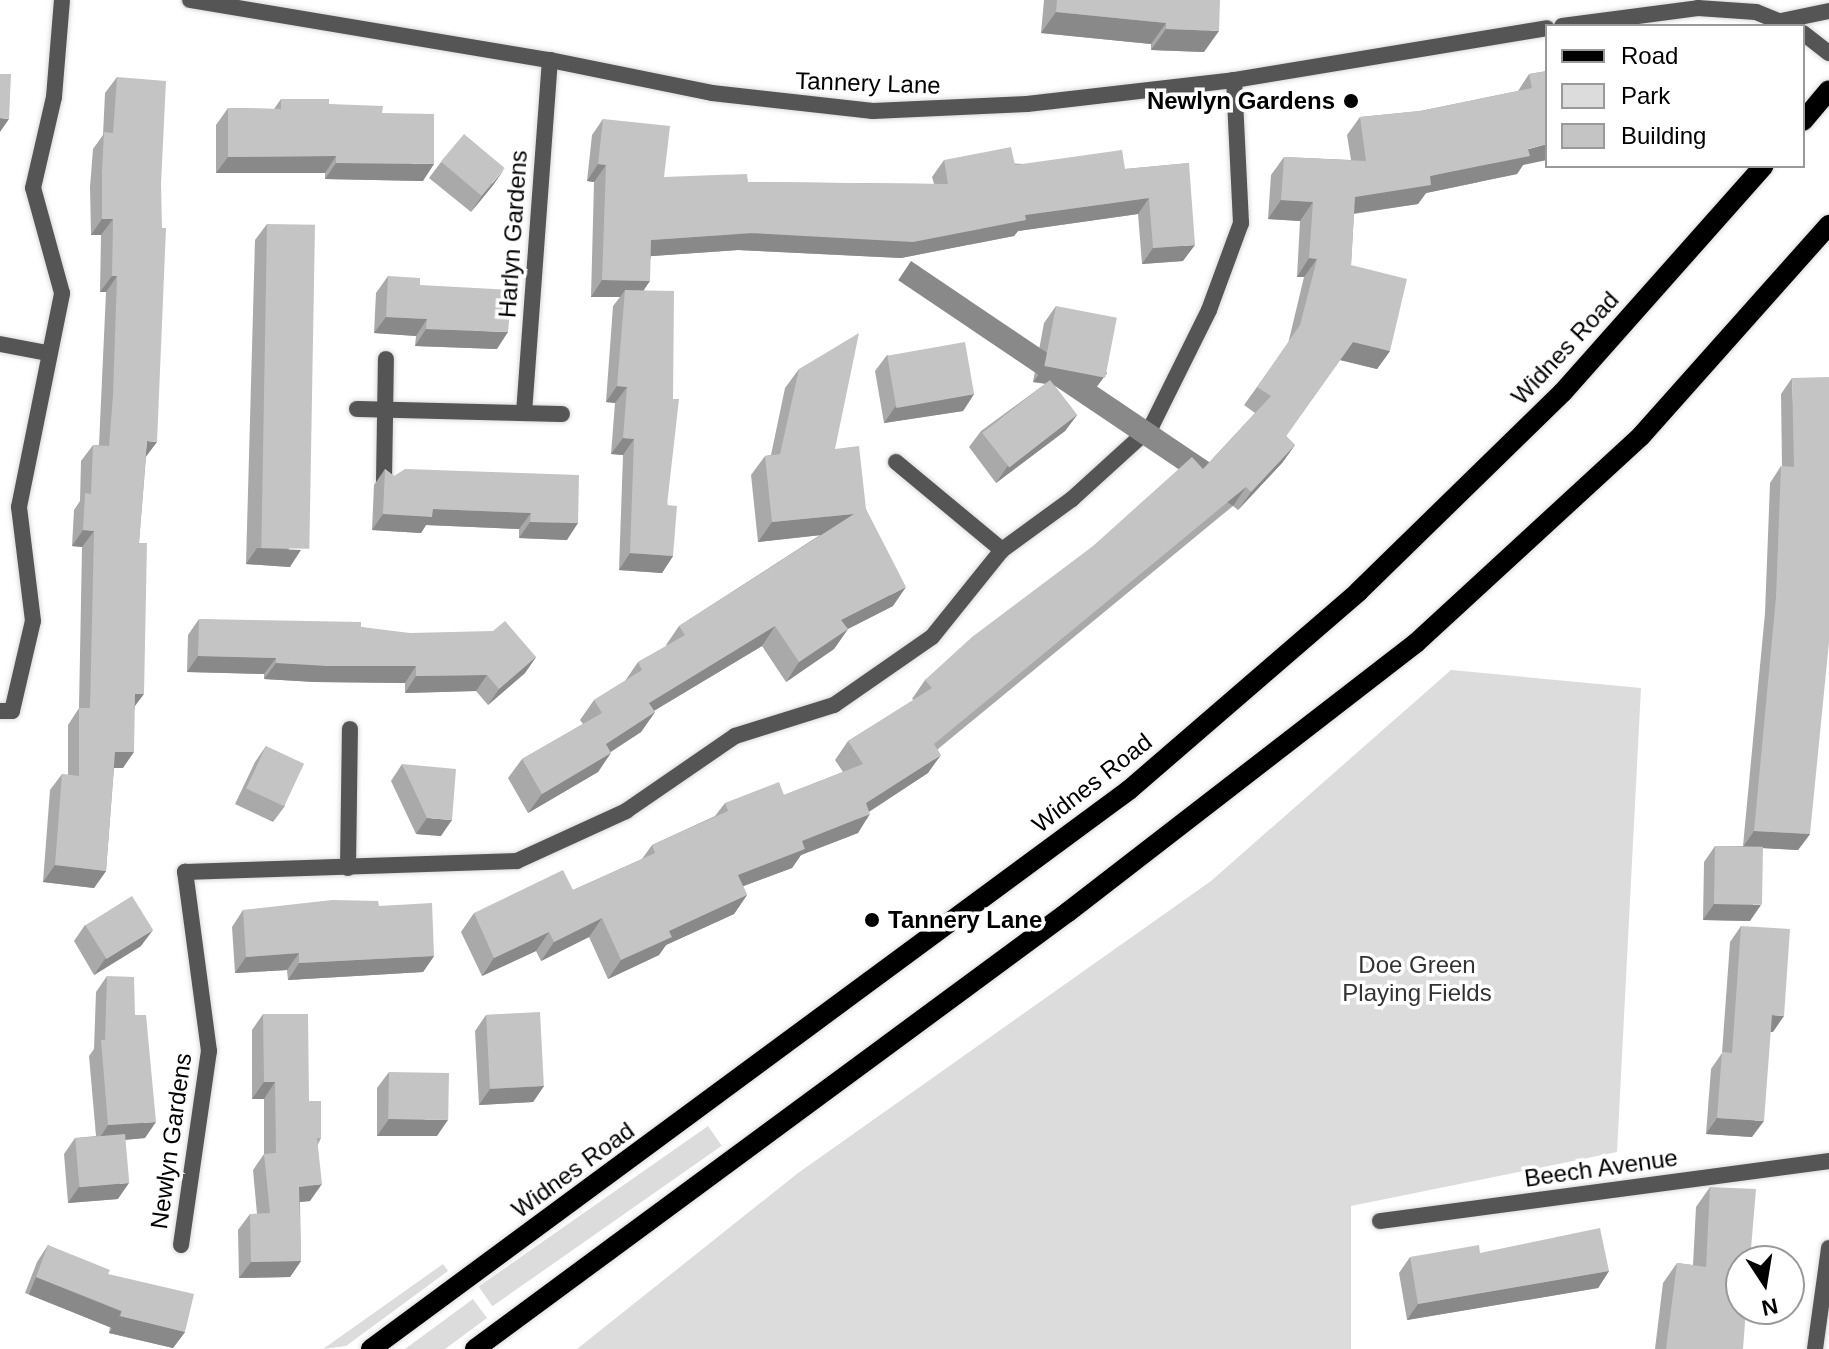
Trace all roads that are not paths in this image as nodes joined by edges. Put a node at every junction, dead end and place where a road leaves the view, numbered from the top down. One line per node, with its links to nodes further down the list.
1 (62, 0): 16 (street)
2 (190, 0): 9 (street, Tannery Lane)
3 (1829, 11): 4 (street)
4 (1786, 23): 5 (street)
5 (1577, 24)
6 (1545, 28): 10 (street, Tannery Lane)
7 (1805, 35): 8 (street)
8 (1829, 53)
9 (550, 60): 10 (street, Tannery Lane); 20 (street, Harlyn Gardens)
10 (1234, 80): 24 (street, Newlyn Gardens)
11 (1829, 90): 12 (main road)
12 (1805, 119)
13 (1762, 168): 32 (main road, Widnes Road)
14 (1829, 225): 33 (main road)
15 (0, 344): 16 (street)
16 (47, 353): 25 (street)
17 (386, 359): 19 (street)
18 (357, 409): 19 (street)
19 (386, 410): 20 (street); 23 (street)
20 (524, 413): 21 (street)
21 (562, 414)
22 (896, 462): 24 (street)
23 (384, 481)
24 (1002, 550): 27 (street, Newlyn Gardens)
25 (0, 711)
26 (350, 729): 27 (street)
27 (348, 868): 30 (street, Newlyn Gardens)
28 (1829, 1161): 29 (street, Beech Avenue)
29 (1380, 1221)
30 (181, 1245)
31 (1829, 1248): 34 (street)
32 (371, 1349)
33 (475, 1349)
34 (1815, 1349)

